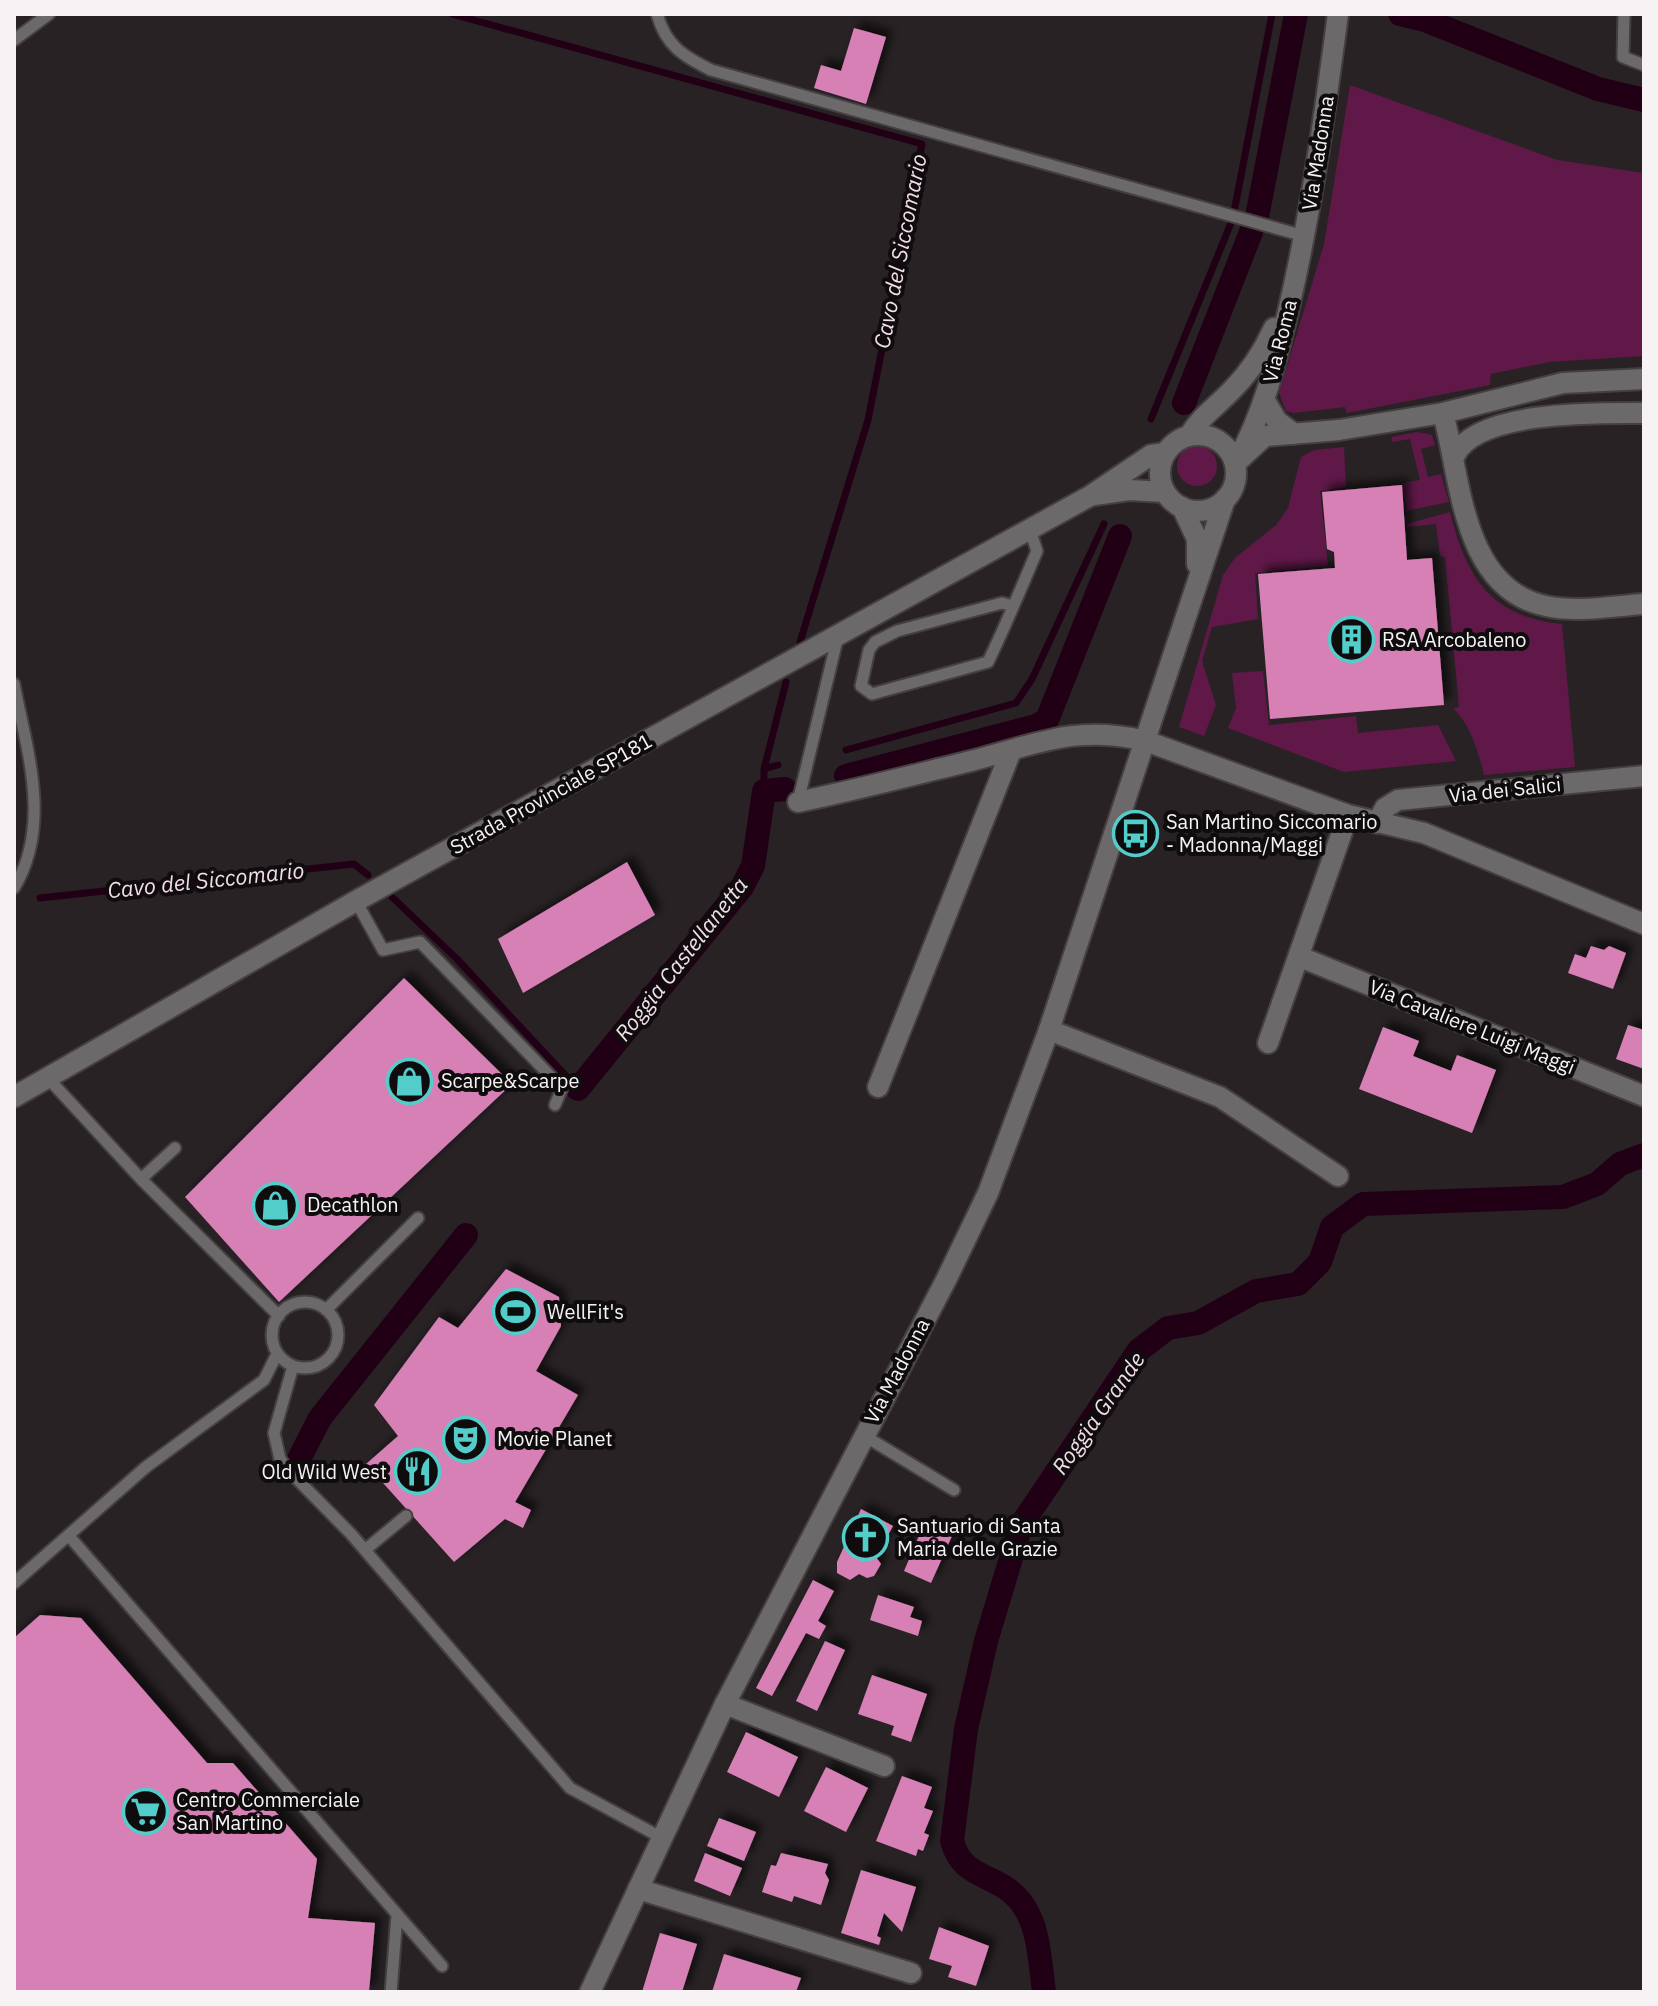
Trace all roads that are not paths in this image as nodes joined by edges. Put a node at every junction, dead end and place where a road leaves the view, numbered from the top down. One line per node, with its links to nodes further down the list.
1 (49, 14): 5 (lane)
2 (657, 14): 7 (lane)
3 (1338, 14): 7 (street, Via Madonna)
4 (1624, 14): 6 (lane)
5 (14, 40)
6 (1644, 65)
7 (1304, 236): 8 (street, Via Madonna)
8 (1293, 290): 10 (street, Via Roma); 16 (street, Via Roma)
9 (1644, 379): 11 (street)
10 (1264, 399): 15 (street); 19 (street, Via Roma)
11 (1478, 404): 12 (street); 14 (street)
12 (1443, 413): 15 (street); 18 (street)
13 (1644, 413): 14 (street)
14 (1504, 424): 18 (street)
15 (1294, 434): 19 (street)
16 (1189, 436): 17 (street); 19 (street)
17 (1166, 453): 20 (street); 21 (street, Strada Provinciale SP181)
18 (1455, 455): 26 (street)
19 (1235, 464): 22 (street)
20 (1165, 492): 21 (street, Strada Provinciale SP181); 23 (street)
21 (1090, 496): 24 (street, Strada Provinciale SP181)
22 (1225, 499): 23 (street); 25 (street, Via Madonna)
23 (1182, 507): 25 (street, Via Madonna)
24 (1030, 530): 27 (lane); 28 (street, Strada Provinciale SP181)
25 (1194, 583): 30 (street, Via Madonna)
26 (1644, 604)
27 (1013, 606): 27 (lane)
28 (838, 636): 33 (lane); 37 (street, Strada Provinciale SP181)
29 (14, 684): 36 (lane)
30 (1143, 740): 31 (street); 34 (street); 40 (street, Via Madonna)
31 (1011, 751): 33 (street); 43 (street)
32 (1644, 776): 35 (street, Via dei Salici)
33 (798, 802)
34 (1348, 815): 35 (street); 39 (street)
35 (1377, 823): 38 (street)
36 (14, 888)
37 (356, 901): 42 (street, Strada Provinciale SP181); 46 (lane)
38 (1644, 924)
39 (1300, 957): 41 (street); 44 (street, Via Cavaliere Luigi Maggi)
40 (1049, 1030): 48 (street); 55 (street, Via Madonna)
41 (1268, 1043)
42 (46, 1076): 45 (street, Strada Provinciale SP181); 49 (lane)
43 (878, 1087)
44 (1644, 1096)
45 (14, 1097)
46 (555, 1105)
47 (175, 1148): 49 (lane)
48 (1338, 1176)
49 (141, 1179): 52 (lane)
50 (418, 1218): 51 (lane)
51 (326, 1310): 52 (lane); 54 (lane)
52 (279, 1316): 53 (lane)
53 (277, 1354): 54 (lane); 58 (lane)
54 (293, 1366): 59 (lane)
55 (863, 1435): 56 (lane); 61 (street, Via Madonna)
56 (954, 1490)
57 (406, 1516): 59 (lane)
58 (69, 1536): 60 (lane); 65 (lane)
59 (365, 1550): 63 (lane)
60 (14, 1583)
61 (725, 1704): 62 (street); 63 (street, Via Madonna)
62 (884, 1766)
63 (662, 1838): 64 (street, Via Madonna)
64 (638, 1889): 67 (street); 68 (street, Via Madonna)
65 (397, 1915): 66 (lane); 69 (lane)
66 (442, 1966)
67 (911, 1973)
68 (595, 1988)
69 (391, 1992)

